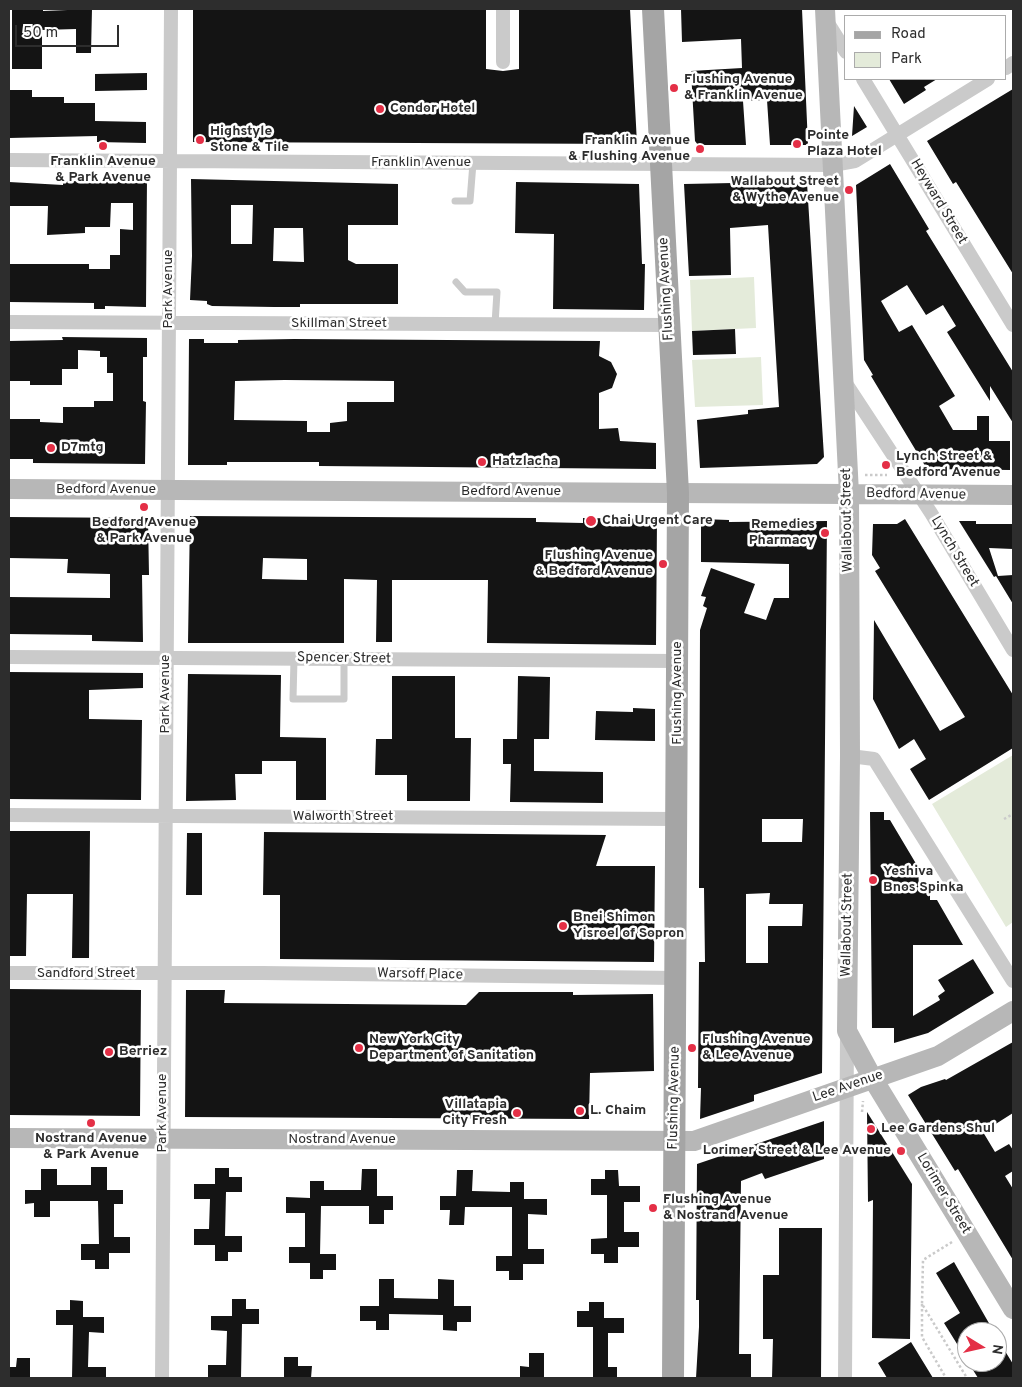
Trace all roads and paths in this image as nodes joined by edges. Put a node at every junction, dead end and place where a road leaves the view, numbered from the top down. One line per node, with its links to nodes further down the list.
1 (171, 9): 11 (street, Park Avenue)
2 (503, 9): 6 (street)
3 (653, 9): 13 (main road, Flushing Avenue)
4 (825, 14): 5 (street); 14 (main road, Wallabout Street)
5 (844, 48)
6 (503, 62)
7 (863, 80): 9 (street, Heyward Street)
8 (986, 80): 9 (street, Franklin Avenue)
9 (897, 134): 14 (street, Franklin Avenue); 21 (street, Heyward Street)
10 (9, 160): 11 (street, Franklin Avenue)
11 (170, 162): 12 (street, Franklin Avenue); 18 (street, Park Avenue)
12 (473, 163): 13 (street, Franklin Avenue); 15 (lane)
13 (661, 164): 14 (street, Franklin Avenue); 20 (main road, Flushing Avenue)
14 (833, 166): 22 (main road, Wallabout Street)
15 (455, 201)
16 (456, 282): 19 (lane)
17 (9, 322): 18 (street, Skillman Street)
18 (169, 323): 19 (street, Skillman Street); 26 (street, Park Avenue)
19 (495, 324): 20 (street, Skillman Street)
20 (669, 325): 27 (main road, Flushing Avenue)
21 (1013, 325)
22 (843, 379): 28 (main road, Wallabout Street); 29 (street, Lynch Street)
23 (861, 475): 24 (path)
24 (887, 475)
25 (9, 489): 26 (main road, Bedford Avenue)
26 (167, 490): 27 (main road, Bedford Avenue); 33 (street, Park Avenue)
27 (678, 493): 28 (main road, Bedford Avenue); 36 (main road, Flushing Avenue)
28 (849, 494): 29 (main road, Bedford Avenue); 37 (main road, Wallabout Street)
29 (917, 494): 30 (main road, Bedford Avenue); 31 (street, Lynch Street)
30 (1013, 495)
31 (1013, 650)
32 (9, 657): 33 (street, Spencer Street)
33 (166, 658): 34 (street, Spencer Street); 40 (street, Park Avenue)
34 (294, 658): 35 (street, Spencer Street); 35 (lane)
35 (344, 659): 36 (street, Spencer Street)
36 (678, 660): 41 (main road, Flushing Avenue)
37 (850, 756): 46 (street); 48 (main road, Wallabout Street)
38 (1013, 814): 42 (path)
39 (9, 815): 40 (street, Walworth Street)
40 (165, 816): 41 (street, Walworth Street); 44 (street, Park Avenue)
41 (677, 819): 45 (main road, Flushing Avenue)
42 (1004, 819)
43 (9, 973): 44 (street, Sandford Street)
44 (164, 974): 45 (street, Warsoff Place); 54 (street, Park Avenue)
45 (676, 978): 55 (main road, Flushing Avenue)
46 (1013, 981)
47 (1013, 1011): 49 (main road, Lee Avenue)
48 (846, 1032): 49 (main road, Wallabout Street); 50 (street, Wallabout Street)
49 (872, 1080): 50 (main road, Lee Avenue); 58 (main road, Lorimer Street)
50 (846, 1088): 55 (main road, Lee Avenue); 61 (street, Wallabout Street)
51 (862, 1102): 52 (path)
52 (862, 1112)
53 (9, 1138): 54 (main road, Nostrand Avenue)
54 (163, 1139): 55 (main road, Nostrand Avenue); 59 (street, Park Avenue)
55 (675, 1142): 60 (main road, Flushing Avenue)
56 (952, 1242): 57 (path)
57 (922, 1304): 62 (path); 63 (path)
58 (1013, 1309)
59 (162, 1378)
60 (673, 1378)
61 (845, 1378)
62 (946, 1378)
63 (966, 1378)

